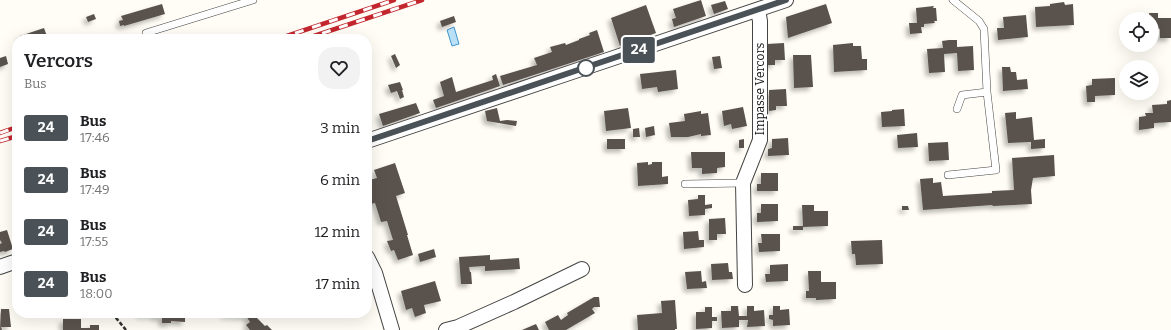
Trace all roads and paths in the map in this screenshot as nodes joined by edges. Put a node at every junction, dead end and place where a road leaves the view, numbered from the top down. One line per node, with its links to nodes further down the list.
1 (253, 0): 5 (lane)
2 (786, 0): 4 (street)
3 (953, 0): 6 (lane)
4 (758, 10): 8 (street); 10 (street, Impasse Vercors)
5 (146, 33)
6 (987, 92): 7 (lane); 9 (lane)
7 (957, 109)
8 (372, 139)
9 (948, 175)
10 (743, 183): 11 (lane); 16 (street, Impasse Vercors)
11 (685, 184)
12 (12, 263): 13 (street)
13 (0, 267)
14 (372, 267): 19 (street)
15 (582, 268): 20 (street)
16 (745, 284)
17 (116, 318): 18 (path)
18 (126, 330)
19 (392, 330)
20 (446, 330)

